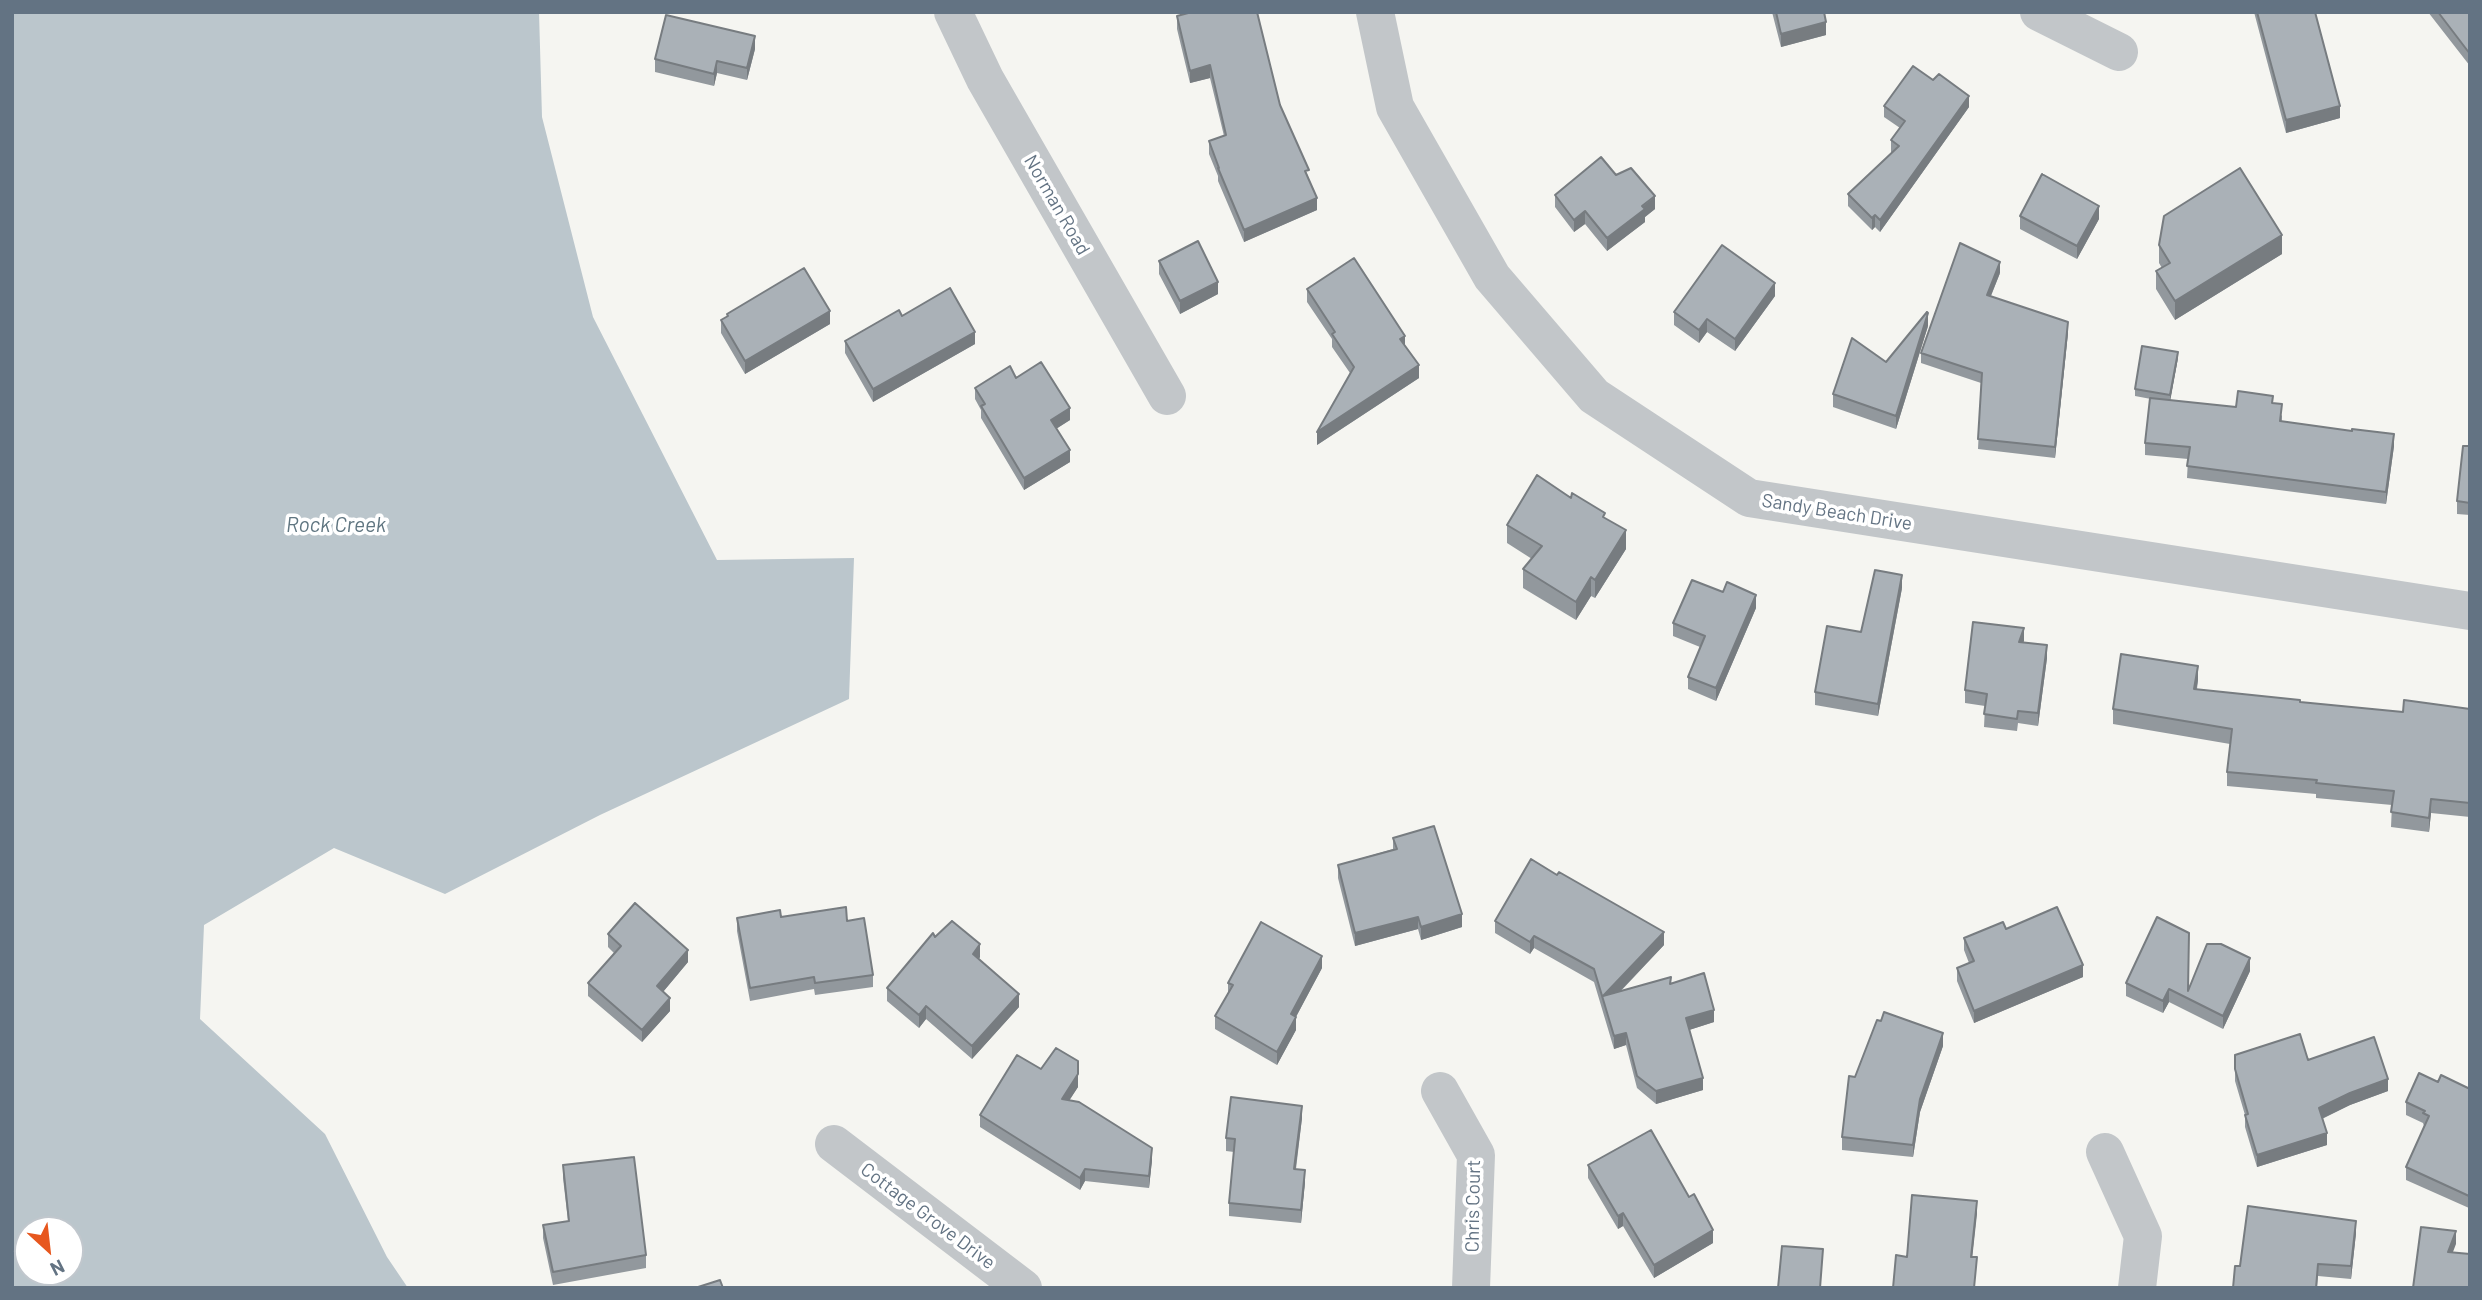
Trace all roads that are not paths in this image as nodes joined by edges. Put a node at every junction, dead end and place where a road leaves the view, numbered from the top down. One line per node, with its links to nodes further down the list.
1 (953, 12): 5 (street, Norman Road)
2 (1375, 12): 6 (street, Sandy Beach Drive)
3 (2039, 12): 4 (street)
4 (2119, 52)
5 (1167, 396)
6 (2470, 611)
7 (1440, 1091): 11 (street, Chris Court)
8 (834, 1143): 10 (street, Cottage Grove Drive)
9 (2105, 1152): 12 (street)
10 (1023, 1288)
11 (1471, 1288)
12 (2137, 1288)

